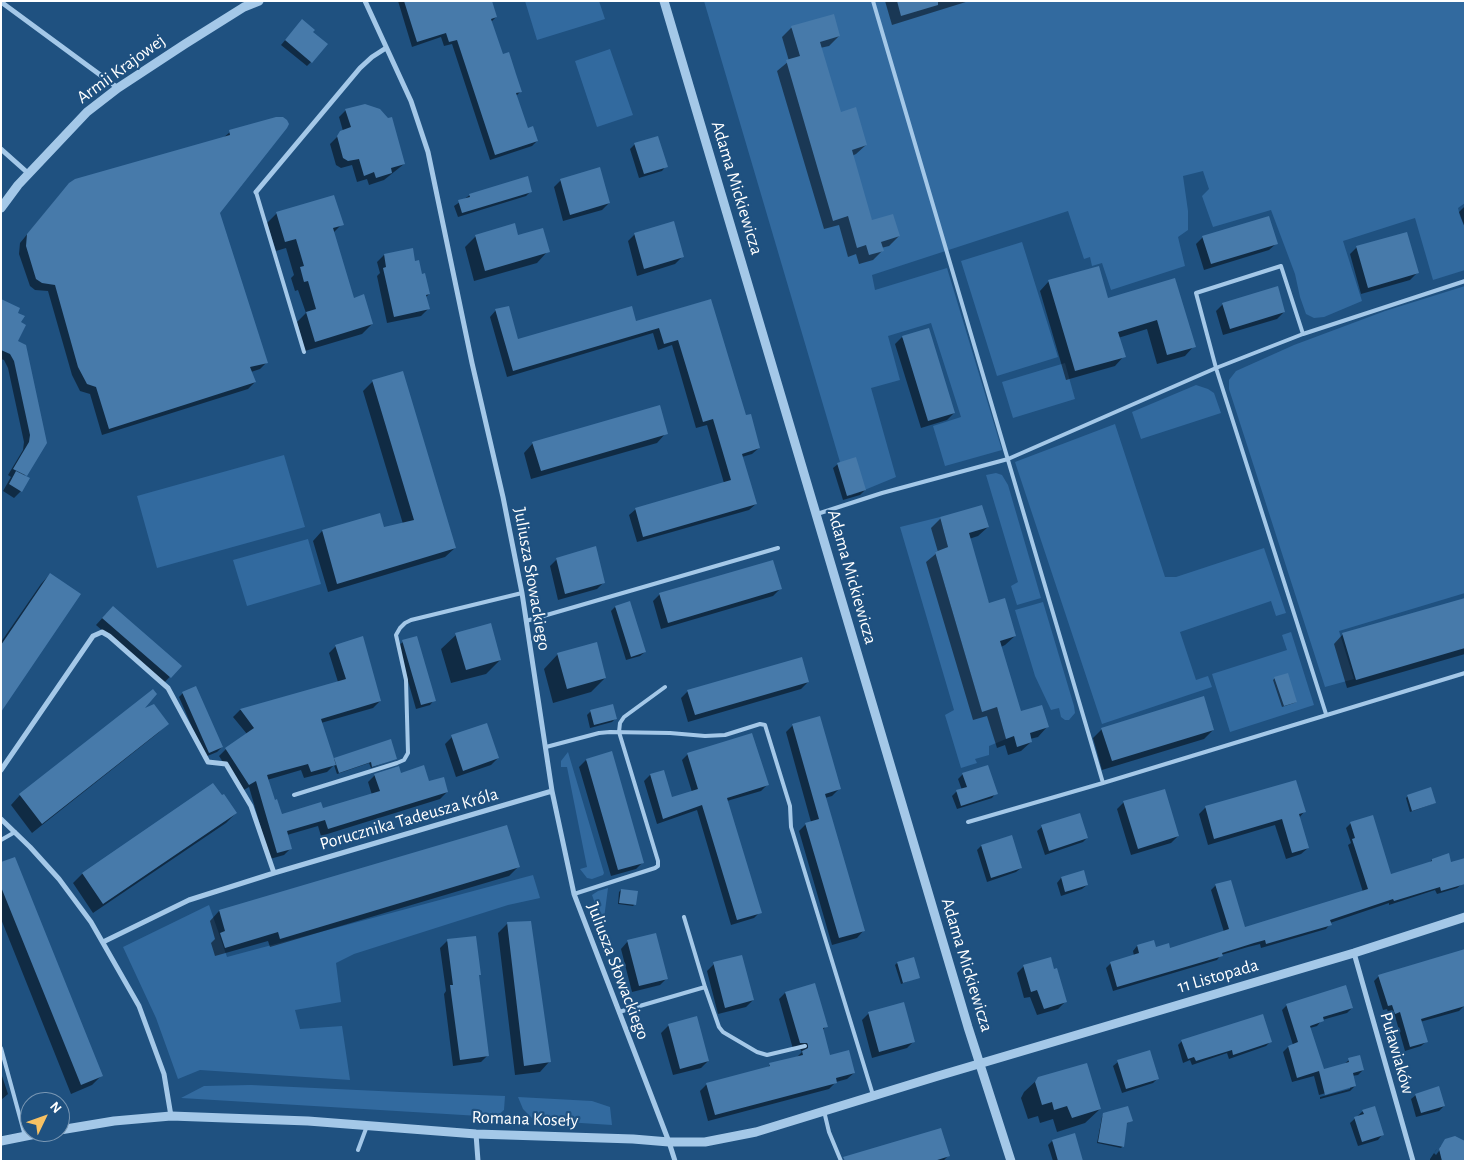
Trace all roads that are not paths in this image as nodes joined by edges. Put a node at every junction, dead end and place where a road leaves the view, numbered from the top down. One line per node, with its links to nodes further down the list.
1 (259, 1): 7 (street, Armii Krajowej)
2 (365, 1): 6 (street, Juliusza Słowackiego)
3 (664, 1): 17 (street, Adama Mickiewicza)
4 (873, 1): 16 (lane)
5 (1, 2): 7 (street)
6 (386, 48): 10 (street); 19 (street, Juliusza Słowackiego)
7 (118, 88): 9 (street, Armii Krajowej)
8 (1, 150): 9 (street)
9 (29, 174): 11 (street, Armii Krajowej)
10 (256, 192): 14 (lane)
11 (1, 208)
12 (1465, 281): 13 (lane)
13 (1303, 334): 15 (lane); 15 (lane)
14 (304, 352)
15 (1216, 368): 16 (lane); 23 (lane)
16 (1008, 459): 17 (lane); 27 (lane)
17 (817, 514): 44 (street, Adama Mickiewicza)
18 (778, 548): 20 (lane)
19 (522, 593): 20 (street, Juliusza Słowackiego); 29 (lane)
20 (526, 621): 25 (street, Juliusza Słowackiego)
21 (1465, 673): 23 (lane)
22 (665, 687): 24 (lane)
23 (1326, 714): 27 (lane)
24 (619, 732): 25 (lane); 35 (lane); 45 (lane)
25 (546, 747): 28 (street, Juliusza Słowackiego)
26 (1, 770): 34 (street)
27 (1104, 783): 31 (lane)
28 (552, 791): 34 (street, Porucznika Tadeusza Króla); 35 (street, Juliusza Słowackiego)
29 (294, 795)
30 (1, 819): 32 (street)
31 (968, 822)
32 (16, 832): 33 (lane); 38 (street)
33 (1, 840)
34 (274, 873): 38 (street, Porucznika Tadeusza Króla)
35 (574, 894): 41 (street, Juliusza Słowackiego)
36 (684, 917): 40 (lane)
37 (1465, 917): 39 (street, 11 Listopada)
38 (103, 942): 47 (street)
39 (1354, 952): 44 (street, 11 Listopada); 60 (street, Puławiaków)
40 (705, 987): 41 (lane); 42 (lane)
41 (620, 1012): 54 (street, Juliusza Słowackiego)
42 (805, 1046)
43 (1, 1048): 48 (lane)
44 (980, 1063): 45 (street, Romana Koseły); 59 (street, Adama Mickiewicza)
45 (874, 1095): 46 (street, Romana Koseły)
46 (824, 1111): 54 (street, Romana Koseły); 58 (lane)
47 (172, 1116): 49 (street, Romana Koseły); 50 (street, Romana Koseły)
48 (20, 1118)
49 (367, 1126): 51 (street, Romana Koseły); 55 (lane)
50 (70, 1128)
51 (476, 1134): 54 (street, Romana Koseły); 56 (street)
52 (20, 1137): 53 (street)
53 (1, 1141)
54 (670, 1142): 57 (street, Juliusza Słowackiego)
55 (358, 1150)
56 (478, 1161)
57 (675, 1161)
58 (841, 1161)
59 (1011, 1161)
60 (1413, 1161)

